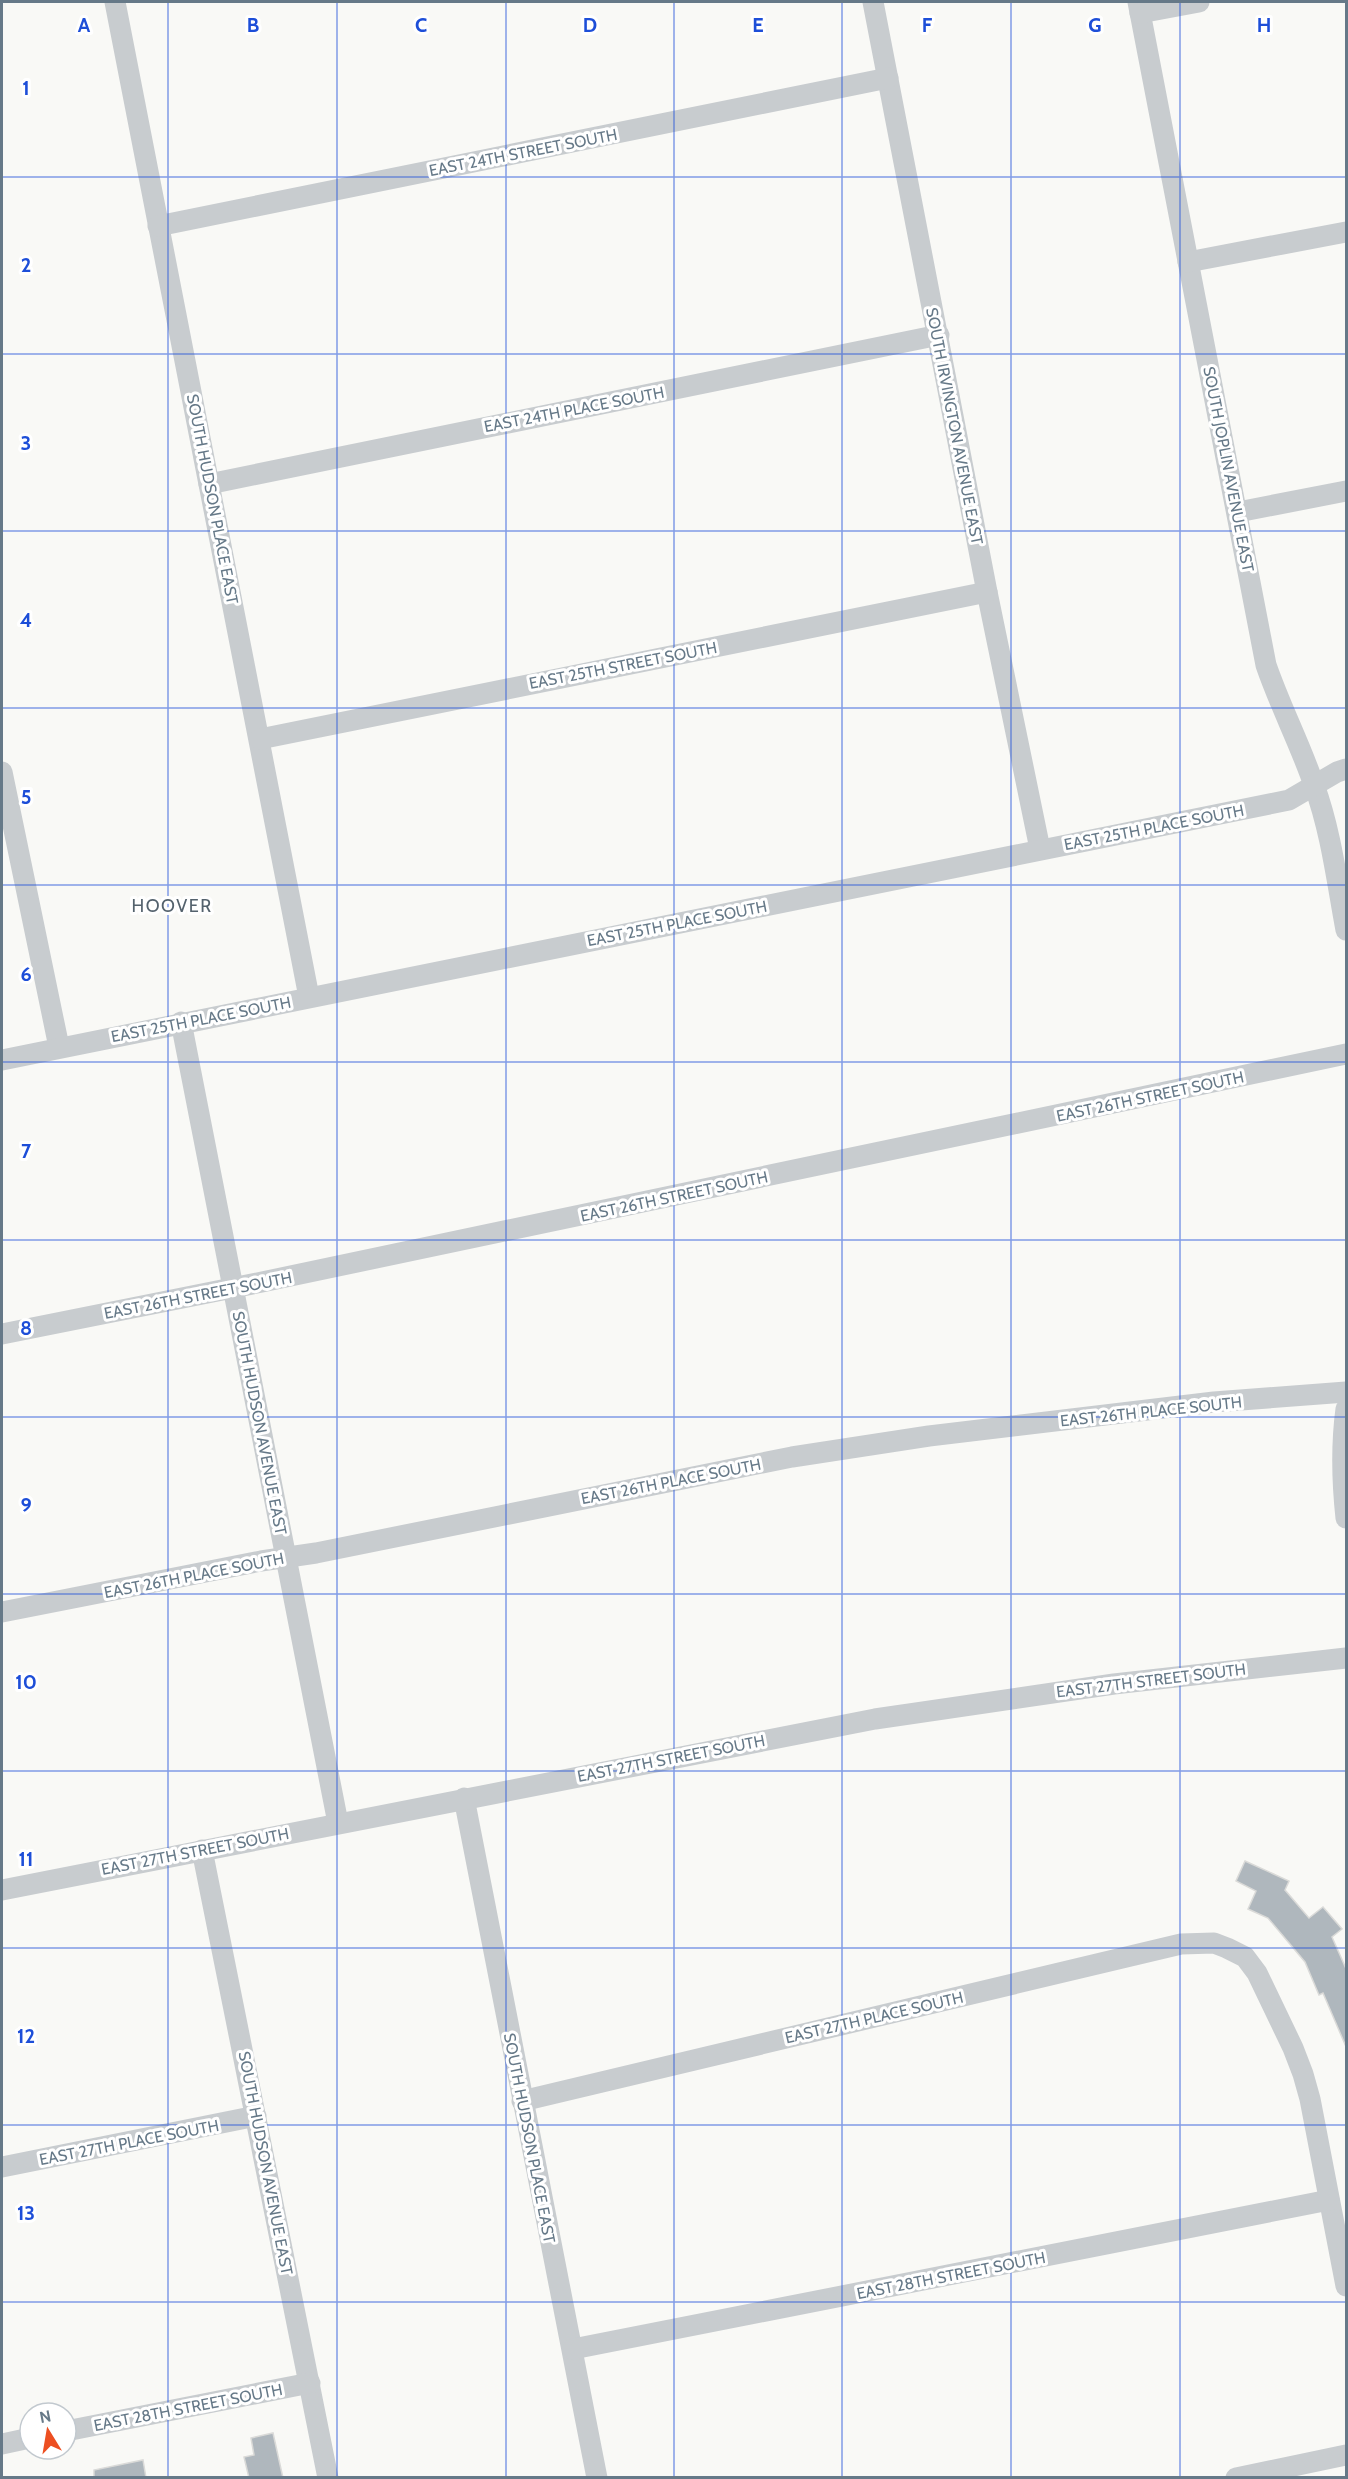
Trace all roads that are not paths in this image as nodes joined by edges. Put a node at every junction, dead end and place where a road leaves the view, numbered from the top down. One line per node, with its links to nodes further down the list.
1 (115, 2): 6 (street, SOUTH HUDSON PLACE EAST)
2 (873, 2): 5 (street, SOUTH IRVINGTON AVENUE EAST)
3 (1199, 2): 4 (street)
4 (1139, 7): 8 (street, SOUTH JOPLIN AVENUE EAST)
5 (888, 78): 6 (street, EAST 24TH STREET SOUTH); 9 (street, SOUTH IRVINGTON AVENUE EAST)
6 (158, 226): 10 (street, SOUTH HUDSON PLACE EAST)
7 (1347, 232): 8 (street)
8 (1188, 262): 12 (street, SOUTH JOPLIN AVENUE EAST)
9 (939, 335): 10 (street, EAST 24TH PLACE SOUTH); 13 (street, SOUTH IRVINGTON AVENUE EAST)
10 (209, 484): 14 (street, SOUTH HUDSON PLACE EAST)
11 (1347, 491): 12 (street)
12 (1238, 512): 17 (street, SOUTH JOPLIN AVENUE EAST)
13 (987, 592): 14 (street, EAST 25TH STREET SOUTH); 19 (street, SOUTH IRVINGTON AVENUE EAST)
14 (260, 739): 21 (street, SOUTH HUDSON PLACE EAST)
15 (1347, 769): 17 (street, EAST 25TH PLACE SOUTH)
16 (2, 772): 18 (street)
17 (1315, 786): 19 (street, EAST 25TH PLACE SOUTH); 20 (street, SOUTH JOPLIN AVENUE EAST)
18 (4, 802): 23 (street)
19 (1040, 849): 21 (street, EAST 25TH PLACE SOUTH)
20 (1347, 930)
21 (309, 997): 22 (street, EAST 25TH PLACE SOUTH)
22 (181, 1023): 23 (street, EAST 25TH PLACE SOUTH); 26 (street, SOUTH HUDSON AVENUE EAST)
23 (58, 1047): 25 (street, EAST 25TH PLACE SOUTH)
24 (1347, 1054): 26 (street, EAST 26TH STREET SOUTH)
25 (2, 1060)
26 (234, 1288): 27 (street, EAST 26TH STREET SOUTH); 31 (street, SOUTH HUDSON AVENUE EAST)
27 (2, 1334)
28 (1347, 1392): 31 (street, EAST 26TH PLACE SOUTH)
29 (1347, 1409): 30 (street)
30 (1347, 1518)
31 (287, 1557): 32 (street, EAST 26TH PLACE SOUTH); 35 (street, SOUTH HUDSON AVENUE EAST)
32 (2, 1612)
33 (1347, 1658): 34 (street, EAST 27TH STREET SOUTH)
34 (464, 1798): 35 (street, EAST 27TH STREET SOUTH); 38 (street, SOUTH HUDSON PLACE EAST)
35 (338, 1823): 36 (street, EAST 27TH STREET SOUTH)
36 (202, 1850): 37 (street, EAST 27TH STREET SOUTH); 39 (street, SOUTH HUDSON AVENUE EAST)
37 (2, 1890)
38 (522, 2101): 41 (street, EAST 27TH PLACE SOUTH); 43 (street, SOUTH HUDSON PLACE EAST)
39 (256, 2116): 40 (street, EAST 27TH PLACE SOUTH); 44 (street, SOUTH HUDSON AVENUE EAST)
40 (2, 2167)
41 (1329, 2200): 42 (street); 43 (street, EAST 28TH STREET SOUTH)
42 (1347, 2286)
43 (573, 2349): 50 (street, SOUTH HUDSON PLACE EAST)
44 (309, 2383): 45 (street, EAST 28TH STREET SOUTH); 49 (street, SOUTH HUDSON AVENUE EAST)
45 (78, 2429)
46 (18, 2441): 47 (street)
47 (2, 2444)
48 (1347, 2455): 51 (street)
49 (328, 2478)
50 (597, 2478)
51 (1236, 2478)

